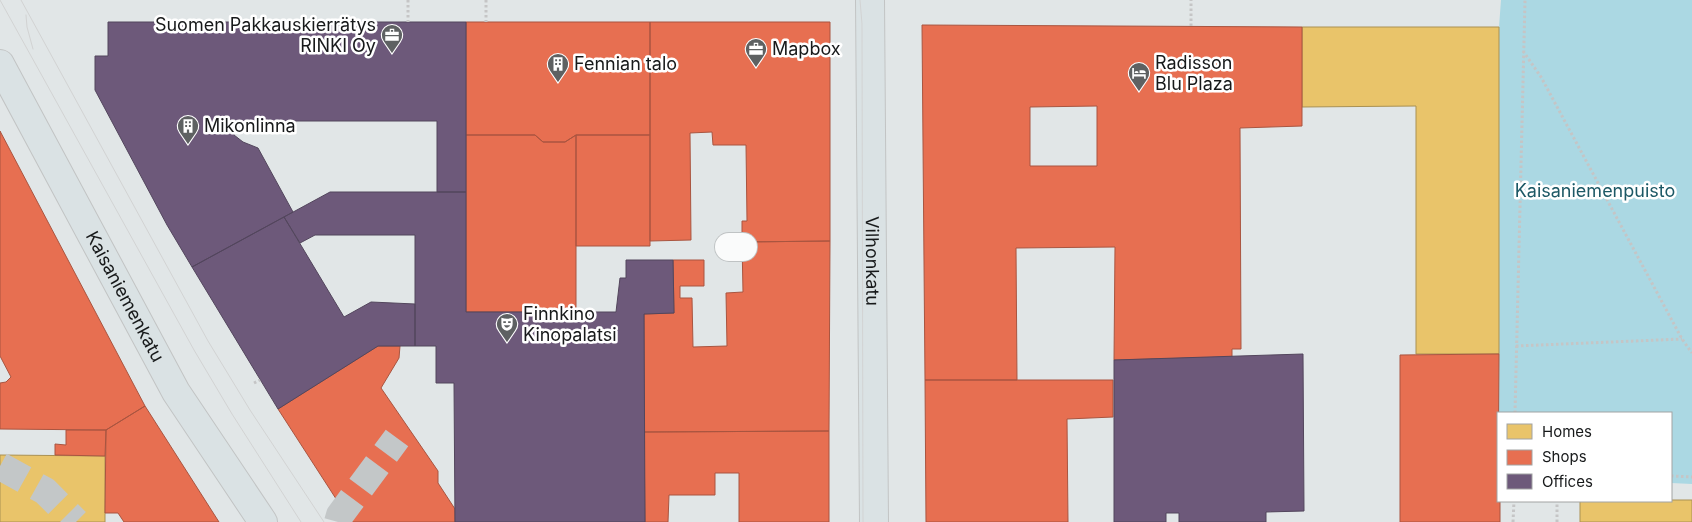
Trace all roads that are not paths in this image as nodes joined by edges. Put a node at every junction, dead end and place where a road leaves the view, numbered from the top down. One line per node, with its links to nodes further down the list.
1 (870, 0): 4 (main road, Vilhonkatu)
2 (0, 64): 3 (main road, Kaisaniemenkatu)
3 (264, 522)
4 (874, 522)

